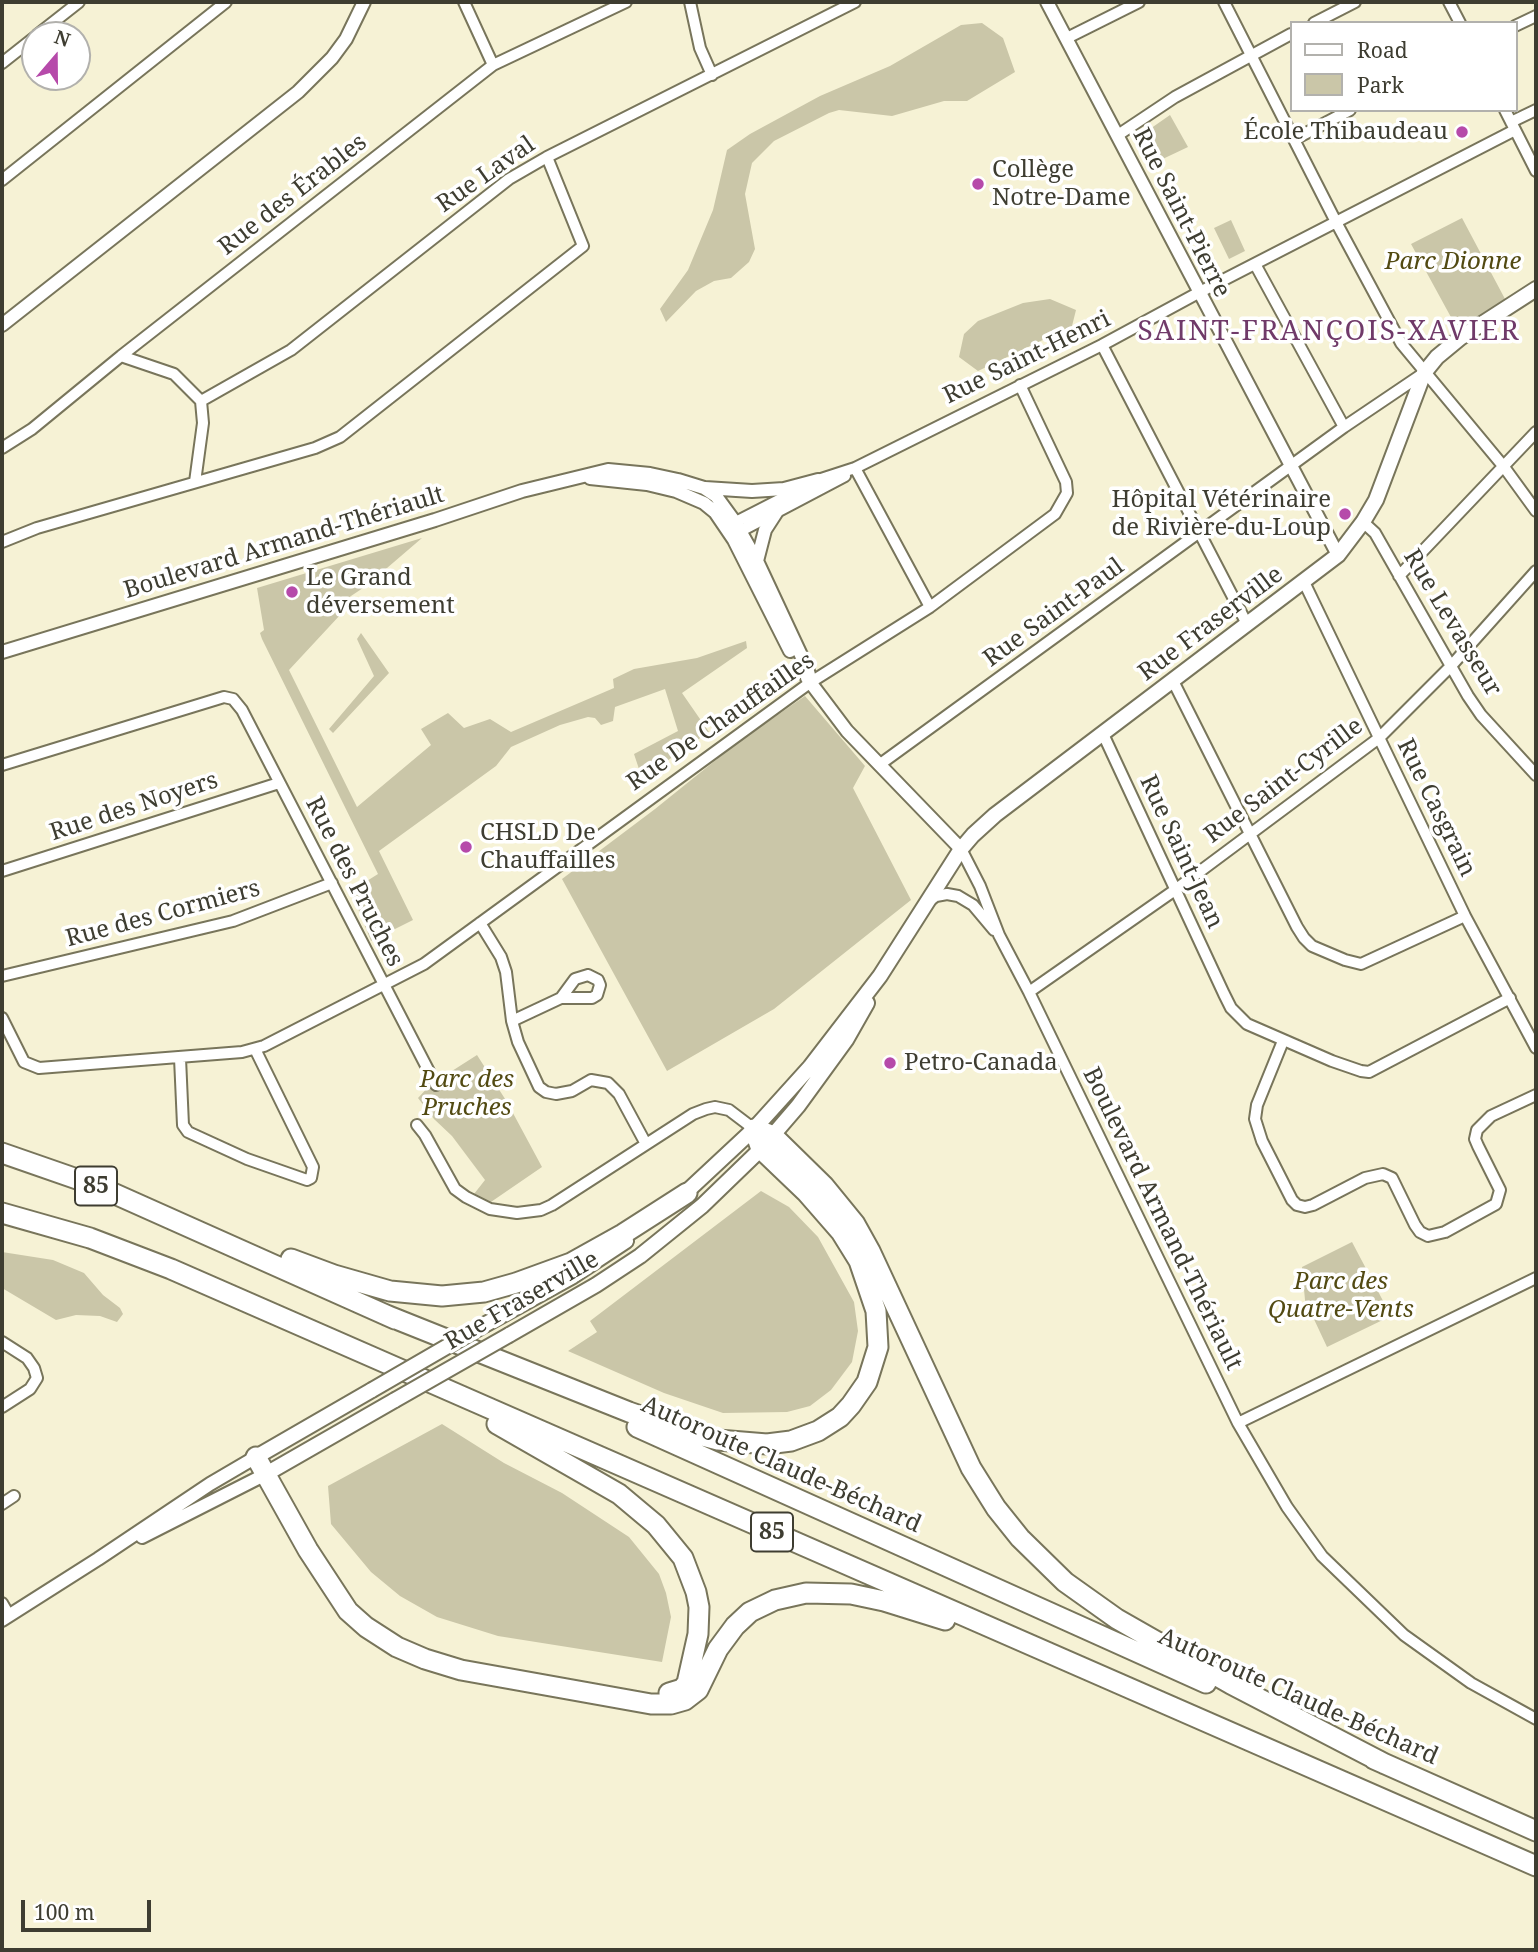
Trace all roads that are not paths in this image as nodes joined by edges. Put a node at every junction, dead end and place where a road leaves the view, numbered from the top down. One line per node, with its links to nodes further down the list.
1 (79, 2): 14 (street)
2 (226, 2): 33 (street)
3 (364, 2): 38 (street)
4 (464, 2): 23 (street)
5 (626, 2): 23 (street, Rue des Érables)
6 (690, 2): 24 (street)
7 (855, 2): 24 (street, Rue Laval)
8 (1047, 2): 19 (street, Rue Saint-Pierre)
9 (1139, 2): 19 (street)
10 (1224, 2): 21 (street)
11 (1355, 2): 15 (street)
12 (1449, 2): 16 (street)
13 (1536, 16): 17 (street)
14 (55, 21)
15 (1318, 21)
16 (1459, 21)
17 (1517, 25)
18 (1290, 35): 21 (street)
19 (1067, 38): 29 (street, Rue Saint-Pierre)
20 (21, 48): 22 (street)
21 (1251, 55): 29 (street); 30 (street)
22 (2, 63)
23 (494, 65): 40 (street, Rue des Érables)
24 (712, 75): 31 (street, Rue Laval)
25 (1536, 110): 28 (street, Rue Saint-Henri)
26 (1346, 112): 30 (street)
27 (1506, 112): 28 (street)
28 (1513, 126): 32 (street); 34 (street, Rue Saint-Henri)
29 (1118, 135): 37 (street, Rue Saint-Pierre)
30 (1295, 139): 34 (street)
31 (547, 157): 43 (street, Rue Laval); 52 (street)
32 (1536, 171)
33 (2, 180)
34 (1336, 222): 35 (street, Rue Saint-Henri); 41 (street)
35 (1255, 264): 37 (street, Rue Saint-Henri); 44 (street)
36 (1536, 289): 41 (main road, Rue Fraserville)
37 (1198, 292): 39 (street, Rue Saint-Henri); 47 (street, Rue Saint-Pierre)
38 (2, 325)
39 (1102, 345): 42 (street, Rue Saint-Henri); 58 (street)
40 (121, 356): 43 (street); 46 (street, Rue des Érables)
41 (1424, 373): 44 (street, Rue Saint-Paul); 48 (street); 56 (main road, Rue Fraserville)
42 (1020, 385): 49 (street, Rue Saint-Henri); 65 (street, Rue De Chauffailles)
43 (201, 401): 52 (street)
44 (1344, 427): 47 (street, Rue Saint-Paul)
45 (1536, 432): 48 (street)
46 (2, 448)
47 (1290, 467): 58 (street, Rue Saint-Paul); 60 (street, Rue Saint-Pierre)
48 (1504, 467): 54 (street); 63 (street)
49 (855, 468): 51 (street, Rue Saint-Henri); 55 (street, Rue Saint-Henri); 65 (street)
50 (580, 476): 53 (street, Boulevard Armand-Thériault); 57 (street, Boulevard Armand-Thériault); 67 (street, Boulevard Armand-Thériault)
51 (818, 480): 53 (street); 57 (street, Rue Saint-Henri)
52 (195, 482): 59 (street)
53 (704, 488): 57 (street, Boulevard Armand-Thériault)
54 (1536, 511)
55 (776, 513): 57 (street, Rue Saint-Henri); 61 (street)
56 (1363, 522): 60 (main road, Rue Fraserville); 63 (street, Rue Levasseur)
57 (734, 529): 61 (street, Boulevard Armand-Thériault); 70 (street, Boulevard Armand-Thériault)
58 (1199, 533): 66 (street); 74 (street, Rue Saint-Paul)
59 (2, 542)
60 (1338, 555): 64 (main road, Rue Fraserville)
61 (757, 561): 70 (street, Boulevard Armand-Thériault)
62 (1536, 571): 68 (street, Rue Saint-Cyrille)
63 (1399, 576): 68 (street, Rue Levasseur)
64 (1304, 582): 66 (main road, Rue Fraserville); 72 (street, Rue Casgrain)
65 (930, 607): 70 (street, Rue De Chauffailles)
66 (1247, 624): 69 (main road, Rue Fraserville)
67 (2, 652)
68 (1451, 666): 72 (street, Rue Saint-Cyrille); 75 (street, Rue Levasseur)
69 (1173, 681): 71 (main road, Rue Fraserville); 77 (street)
70 (811, 682): 74 (street, Boulevard Armand-Thériault); 84 (street, Rue De Chauffailles)
71 (1103, 734): 78 (main road, Rue Fraserville); 81 (street, Rue Saint-Jean)
72 (1379, 738): 77 (street, Rue Saint-Cyrille); 83 (street, Rue Casgrain)
73 (2, 765): 76 (street, Rue des Pruches)
74 (879, 765): 78 (street, Boulevard Armand-Thériault)
75 (1536, 775)
76 (279, 783): 79 (street, Rue des Noyers); 80 (street, Rue des Pruches)
77 (1250, 834): 81 (street, Rue Saint-Cyrille); 83 (street)
78 (961, 849): 82 (main road, Rue Fraserville); 85 (street, Boulevard Armand-Thériault)
79 (2, 871)
80 (332, 883): 86 (street, Rue des Cormiers); 87 (street, Rue des Pruches)
81 (1175, 890): 88 (street, Rue Saint-Cyrille); 93 (street, Rue Saint-Jean)
82 (926, 903): 85 (street); 100 (main road, Rue Fraserville)
83 (1465, 916): 90 (street, Rue Casgrain)
84 (480, 923): 87 (street, Rue De Chauffailles); 92 (street)
85 (999, 935): 88 (street, Boulevard Armand-Thériault)
86 (2, 976)
87 (383, 985): 95 (street, Rue De Chauffailles); 97 (street, Rue des Pruches)
88 (1029, 992): 111 (street, Boulevard Armand-Thériault)
89 (561, 998): 92 (street)
90 (1510, 998): 93 (street, Rue Saint-Jean); 94 (street, Rue Casgrain)
91 (2, 1018): 96 (street, Rue De Chauffailles)
92 (512, 1021): 101 (street)
93 (1283, 1041): 98 (street)
94 (1536, 1048)
95 (255, 1049): 96 (street, Rue De Chauffailles); 96 (street)
96 (180, 1058)
97 (436, 1085)
98 (1536, 1095)
99 (416, 1125): 101 (street)
100 (763, 1138): 101 (street); 104 (main road, Rue Fraserville); 107 (highway); 112 (main road, Rue Fraserville, bridge); 121 (highway)
101 (646, 1144)
102 (2, 1153): 103 (highway, Autoroute Claude-Béchard / 85)
103 (56, 1170): 104 (highway); 107 (highway, Autoroute Claude-Béchard / 85)
104 (687, 1193): 112 (main road, Rue Fraserville, bridge)
105 (2, 1213): 108 (highway, 85)
106 (1536, 1278): 111 (street)
107 (386, 1315): 121 (highway, Autoroute Claude-Béchard / 85)
108 (322, 1335): 116 (highway); 120 (highway, 85)
109 (2, 1342): 110 (street)
110 (2, 1407)
111 (1238, 1423): 119 (street, Boulevard Armand-Thériault)
112 (261, 1465): 115 (street, Rue Fraserville); 115 (street, Rue Fraserville); 116 (highway)
113 (14, 1496): 114 (street)
114 (2, 1504)
115 (98, 1559): 118 (street, Rue Fraserville)
116 (334, 1589): 120 (highway)
117 (2, 1603): 118 (street)
118 (5, 1618)
119 (1536, 1719)
120 (1231, 1732): 123 (highway, 85)
121 (1385, 1763): 122 (highway, Autoroute Claude-Béchard / 85)
122 (1536, 1831)
123 (1536, 1866)

